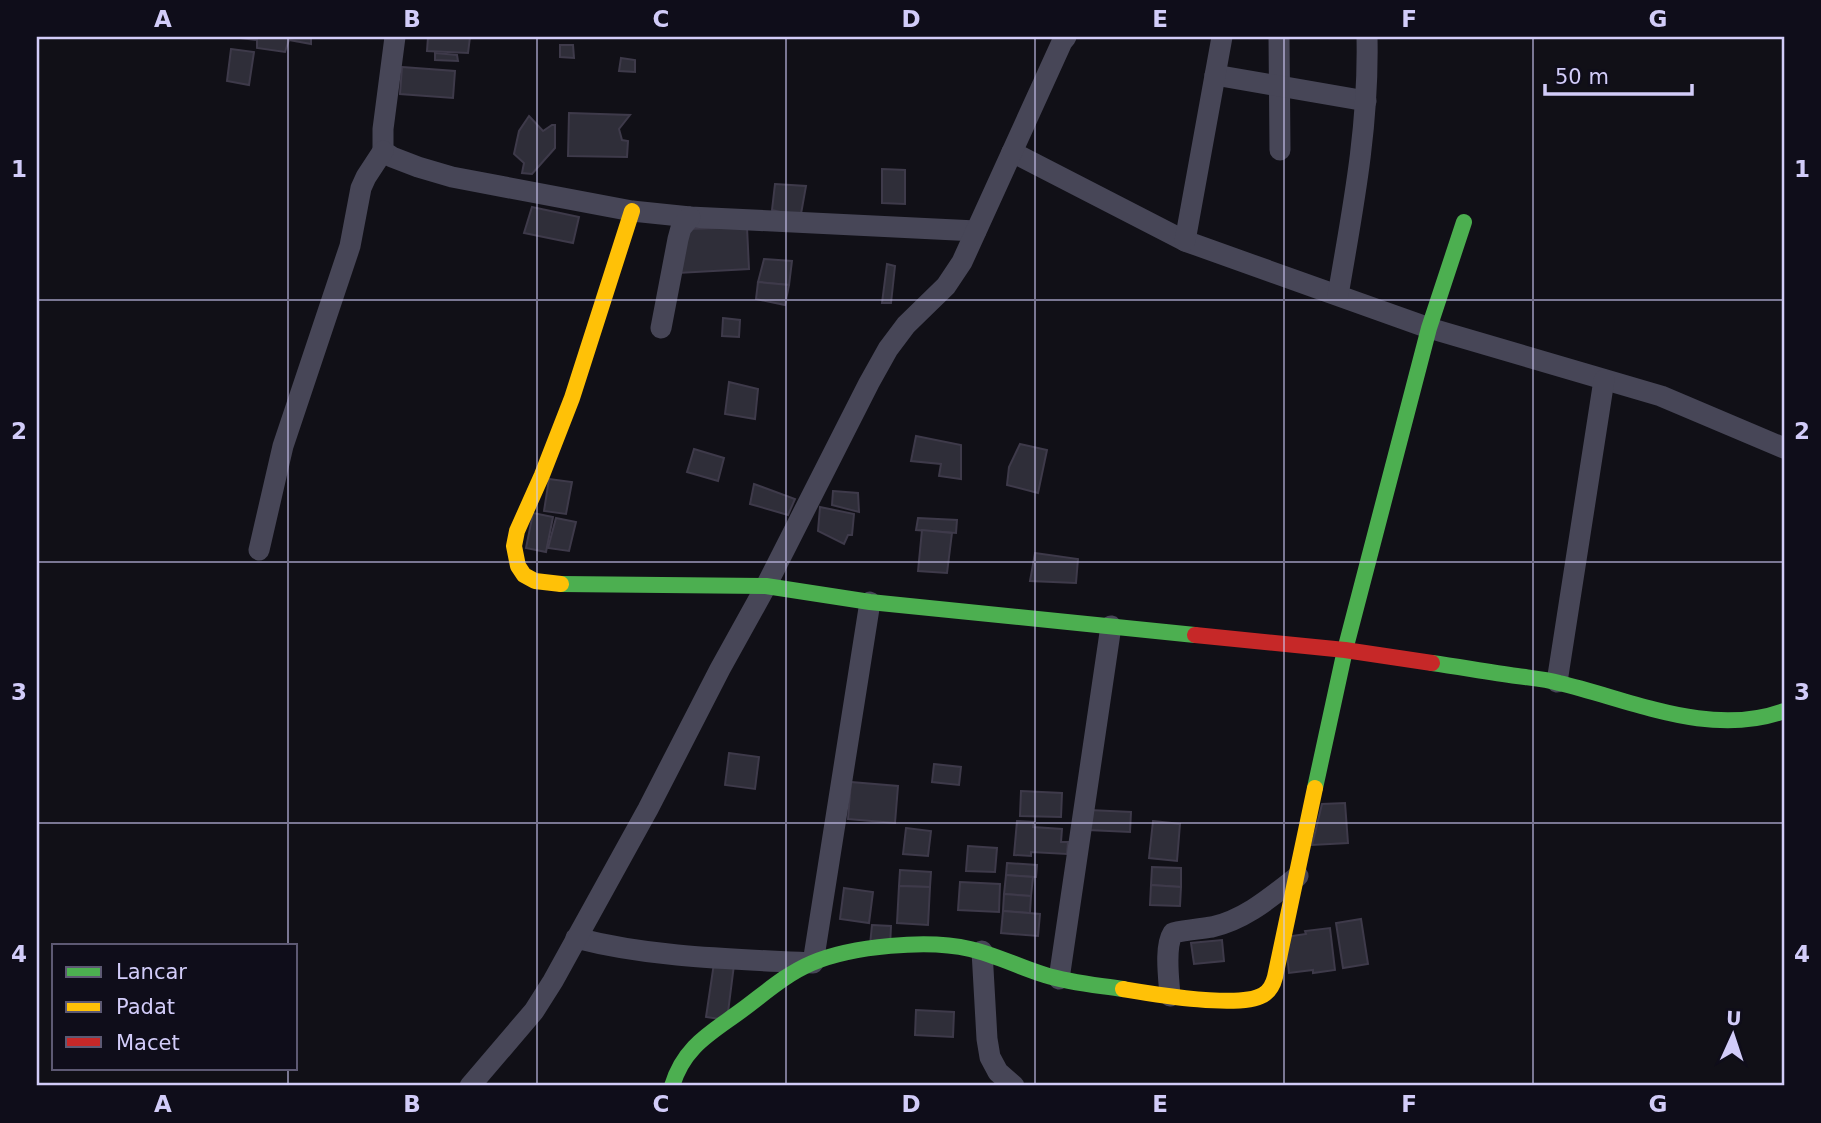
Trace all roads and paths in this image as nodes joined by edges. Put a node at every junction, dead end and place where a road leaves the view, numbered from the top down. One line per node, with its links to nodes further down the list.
1 (392, 37): 10 (street)
2 (1066, 37): 11 (street)
3 (1222, 37): 6 (street)
4 (1279, 37): 7 (street)
5 (1367, 37): 8 (street)
6 (1215, 75): 7 (street); 16 (street)
7 (1279, 86): 8 (street); 9 (street)
8 (1366, 101): 17 (street)
9 (1280, 150)
10 (383, 151): 12 (street); 22 (street)
11 (1012, 152): 15 (street); 16 (street)
12 (632, 211): 13 (street); 23 (street)
13 (690, 217): 15 (street); 18 (street)
14 (1464, 222): 19 (street)
15 (976, 231): 23 (street)
16 (1185, 241): 17 (street)
17 (1338, 295): 19 (street)
18 (661, 328)
19 (1429, 328): 20 (street); 26 (street)
20 (1604, 380): 21 (street); 27 (street)
21 (1784, 448)
22 (259, 550)
23 (766, 586): 24 (street); 30 (street)
24 (870, 602): 25 (street); 32 (street)
25 (1111, 626): 26 (street); 33 (street)
26 (1345, 650): 27 (street); 29 (street)
27 (1557, 682): 28 (street)
28 (1784, 710)
29 (1298, 876): 34 (street); 34 (street)
30 (576, 938): 32 (street); 35 (street)
31 (982, 951): 32 (street); 33 (street); 37 (street)
32 (813, 962): 36 (street)
33 (1059, 979): 34 (street)
34 (1170, 996)
35 (470, 1086)
36 (672, 1086)
37 (1014, 1086)

